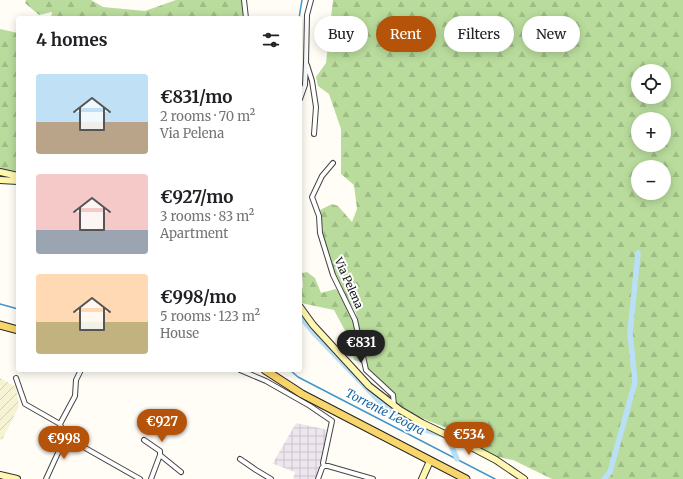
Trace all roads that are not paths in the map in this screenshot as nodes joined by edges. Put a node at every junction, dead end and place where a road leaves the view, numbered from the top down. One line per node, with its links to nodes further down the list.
1 (244, 0): 3 (street)
2 (311, 0): 4 (street)
3 (246, 16)
4 (306, 63): 5 (street); 6 (street)
5 (302, 93)
6 (314, 134)
7 (333, 163): 19 (street, Via Pelena)
8 (0, 172): 9 (street)
9 (16, 176)
10 (0, 180): 11 (street)
11 (15, 181)
12 (302, 310): 19 (street)
13 (0, 325): 14 (main road)
14 (16, 329)
15 (80, 372): 20 (street)
16 (245, 372): 26 (street)
17 (268, 372): 25 (main road)
18 (16, 378): 20 (street)
19 (394, 406): 38 (street)
20 (60, 424): 21 (street)
21 (64, 436): 30 (street); 31 (street)
22 (144, 440): 23 (street)
23 (160, 456): 27 (street); 32 (street)
24 (240, 459): 33 (street)
25 (430, 461): 36 (street); 37 (main road)
26 (324, 466): 34 (street); 35 (street)
27 (181, 472)
28 (0, 475): 29 (street)
29 (17, 479)
30 (46, 479)
31 (140, 479)
32 (151, 479)
33 (271, 479)
34 (318, 479)
35 (373, 479)
36 (422, 479)
37 (466, 479)
38 (524, 479)

